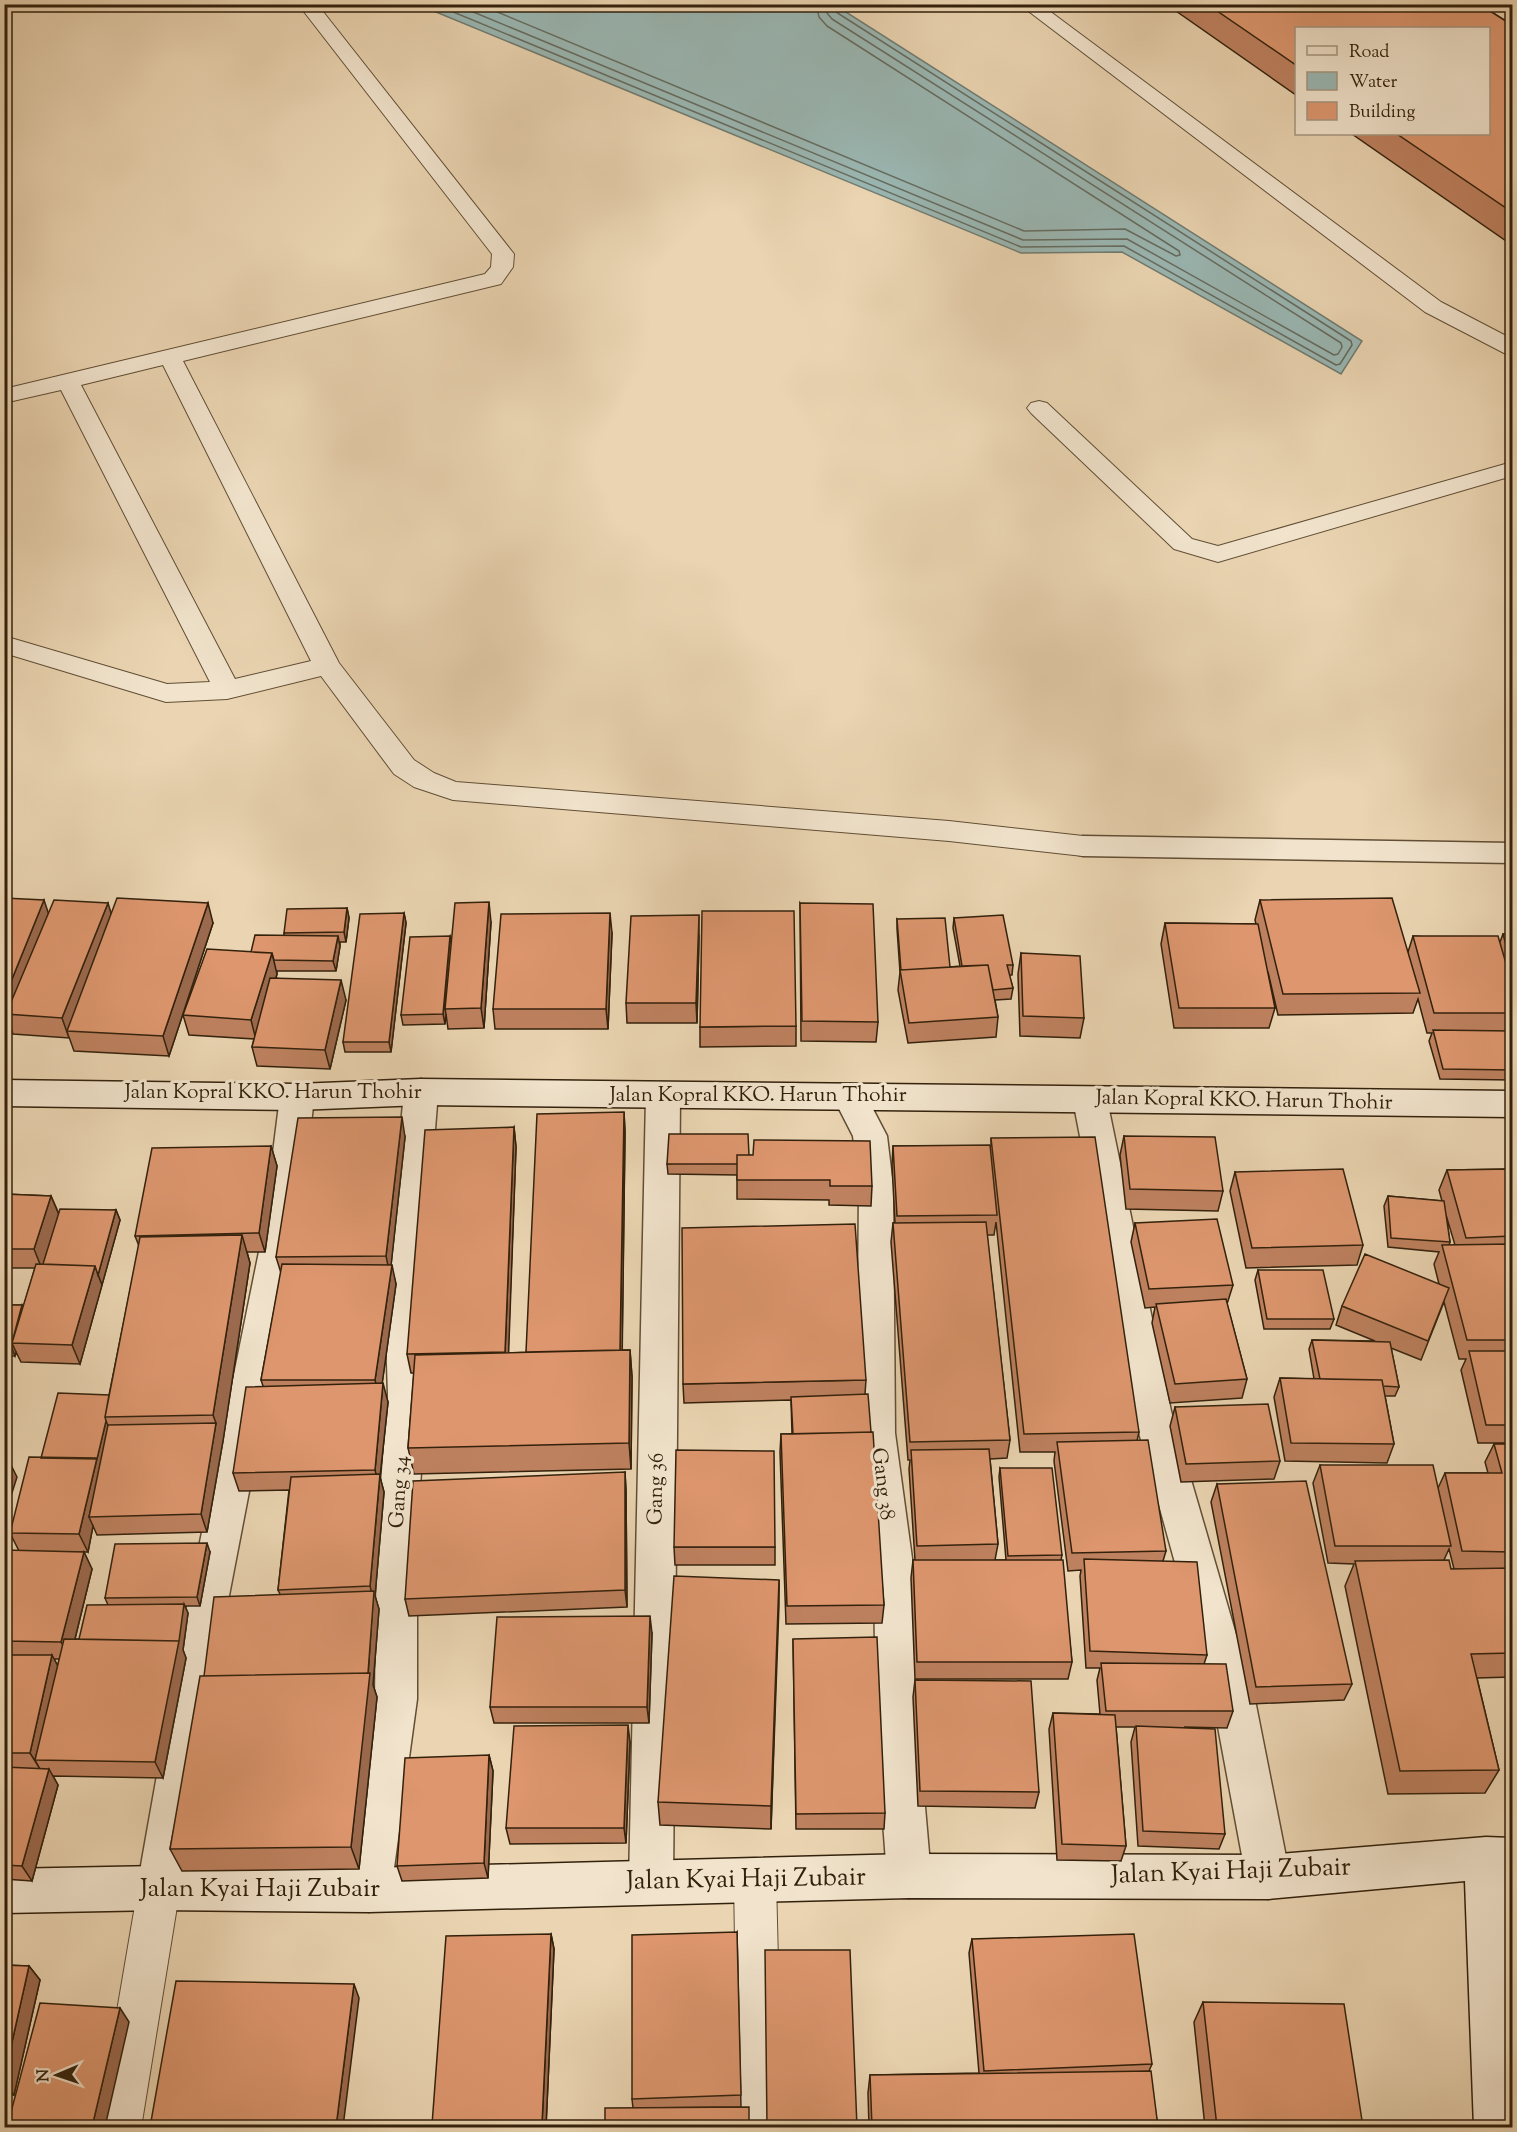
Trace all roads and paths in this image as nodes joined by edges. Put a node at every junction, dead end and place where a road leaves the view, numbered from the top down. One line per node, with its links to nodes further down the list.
1 (308, 4): 4 (lane)
2 (1028, 4): 3 (lane)
3 (1512, 348)
4 (170, 357): 5 (lane); 10 (lane)
5 (68, 381): 6 (lane); 11 (lane)
6 (4, 396)
7 (1039, 408): 8 (lane)
8 (1512, 469)
9 (4, 644): 11 (lane)
10 (327, 666): 11 (lane); 12 (lane)
11 (227, 690)
12 (1083, 846): 13 (street)
13 (1512, 854)
14 (421, 1092): 16 (street, Jalan Kopral KKO. Harun Thohir); 17 (street, Jalan Kopral KKO. Harun Thohir); 27 (street, Gang 34)
15 (4, 1093): 16 (street, Jalan Kopral KKO. Harun Thohir)
16 (297, 1097): 26 (street)
17 (663, 1097): 18 (street, Jalan Kopral KKO. Harun Thohir); 25 (street, Gang 36)
18 (850, 1097): 19 (street, Jalan Kopral KKO. Harun Thohir); 22 (street, Gang 38)
19 (1090, 1100): 20 (street, Jalan Kopral KKO. Harun Thohir); 23 (street)
20 (1511, 1107)
21 (1499, 1858): 23 (street, Jalan Kyai Haji Zubair); 31 (street)
22 (909, 1876): 23 (street, Jalan Kyai Haji Zubair); 24 (street, Jalan Kyai Haji Zubair)
23 (1268, 1877)
24 (755, 1880): 25 (street, Jalan Kyai Haji Zubair); 30 (lane)
25 (651, 1882): 27 (street, Jalan Kyai Haji Zubair)
26 (159, 1888): 27 (street, Jalan Kyai Haji Zubair); 28 (street, Jalan Kyai Haji Zubair); 29 (lane)
27 (369, 1890)
28 (4, 1891)
29 (119, 2127)
30 (760, 2127)
31 (1497, 2127)

